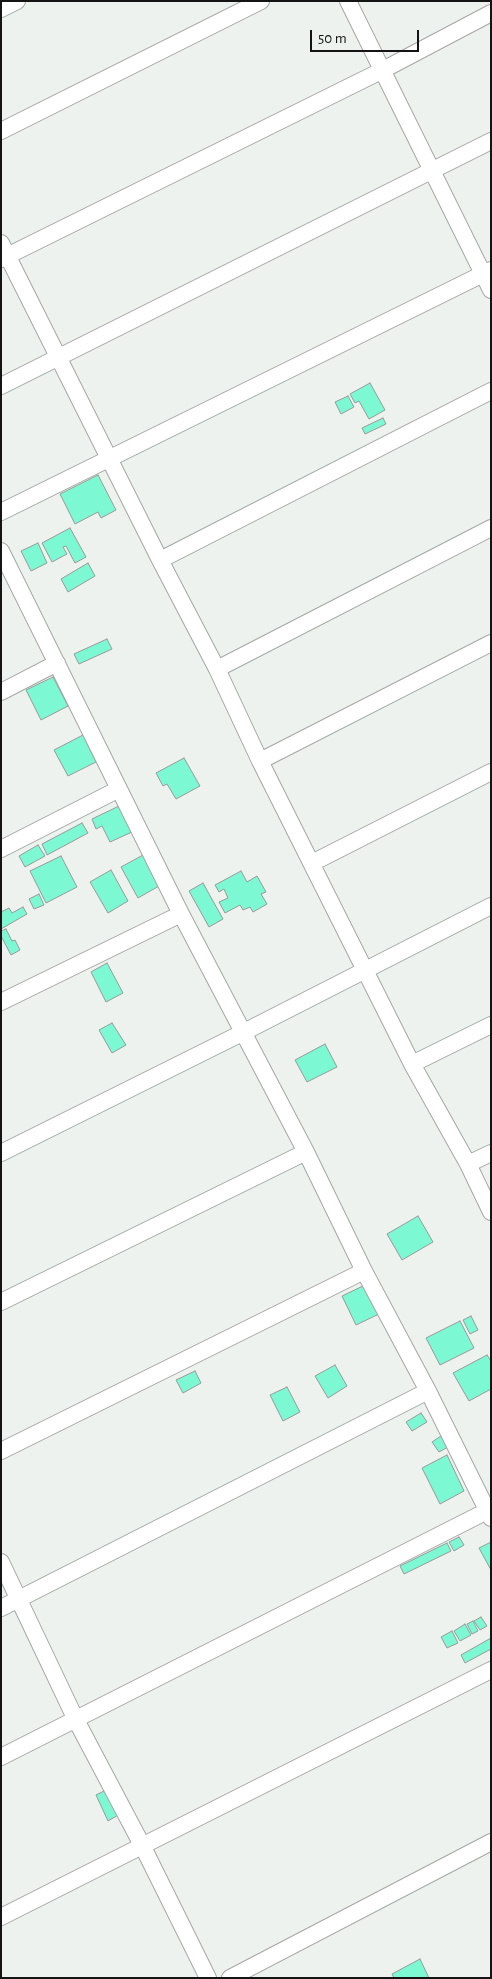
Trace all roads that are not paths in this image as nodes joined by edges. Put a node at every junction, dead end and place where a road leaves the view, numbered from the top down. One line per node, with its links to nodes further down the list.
1 (17, 1): 4 (street)
2 (261, 1): 7 (street)
3 (348, 1): 6 (street)
4 (1, 9)
5 (491, 13): 6 (street)
6 (381, 71): 9 (street); 10 (street)
7 (1, 131)
8 (491, 141): 9 (street)
9 (432, 171): 11 (street); 13 (street)
10 (3, 252): 13 (street)
11 (487, 272): 12 (street); 16 (street)
12 (491, 290)
13 (57, 357): 14 (street); 16 (street)
14 (1, 386)
15 (491, 391): 20 (street)
16 (109, 458): 17 (street); 20 (street)
17 (1, 512)
18 (491, 528): 23 (street)
19 (1, 551): 22 (street)
20 (160, 560): 23 (street)
21 (491, 643): 25 (street)
22 (57, 663): 24 (street); 27 (street)
23 (217, 669): 25 (street)
24 (1, 692)
25 (260, 761): 29 (street)
26 (491, 772): 29 (street)
27 (118, 789): 28 (street); 31 (street)
28 (1, 849)
29 (312, 863): 32 (street)
30 (491, 906): 32 (street)
31 (181, 914): 33 (street); 35 (street)
32 (365, 970): 35 (street); 36 (street)
33 (1, 1002)
34 (491, 1025): 36 (street)
35 (244, 1032): 37 (street); 39 (street)
36 (412, 1064): 40 (street)
37 (306, 1152): 42 (street); 43 (street)
38 (491, 1152): 40 (street)
39 (1, 1153)
40 (468, 1164): 41 (street)
41 (491, 1212)
42 (364, 1271): 44 (street); 45 (street)
43 (1, 1302)
44 (428, 1391): 46 (street); 48 (street)
45 (1, 1451)
46 (489, 1514): 51 (street)
47 (1, 1562): 48 (street)
48 (19, 1599): 49 (street); 51 (street)
49 (1, 1608)
50 (491, 1670): 54 (street)
51 (76, 1720): 52 (street); 54 (street)
52 (1, 1756)
53 (491, 1842): 57 (street)
54 (142, 1845): 55 (street); 56 (street)
55 (1, 1916)
56 (208, 1978)
57 (230, 1978)

